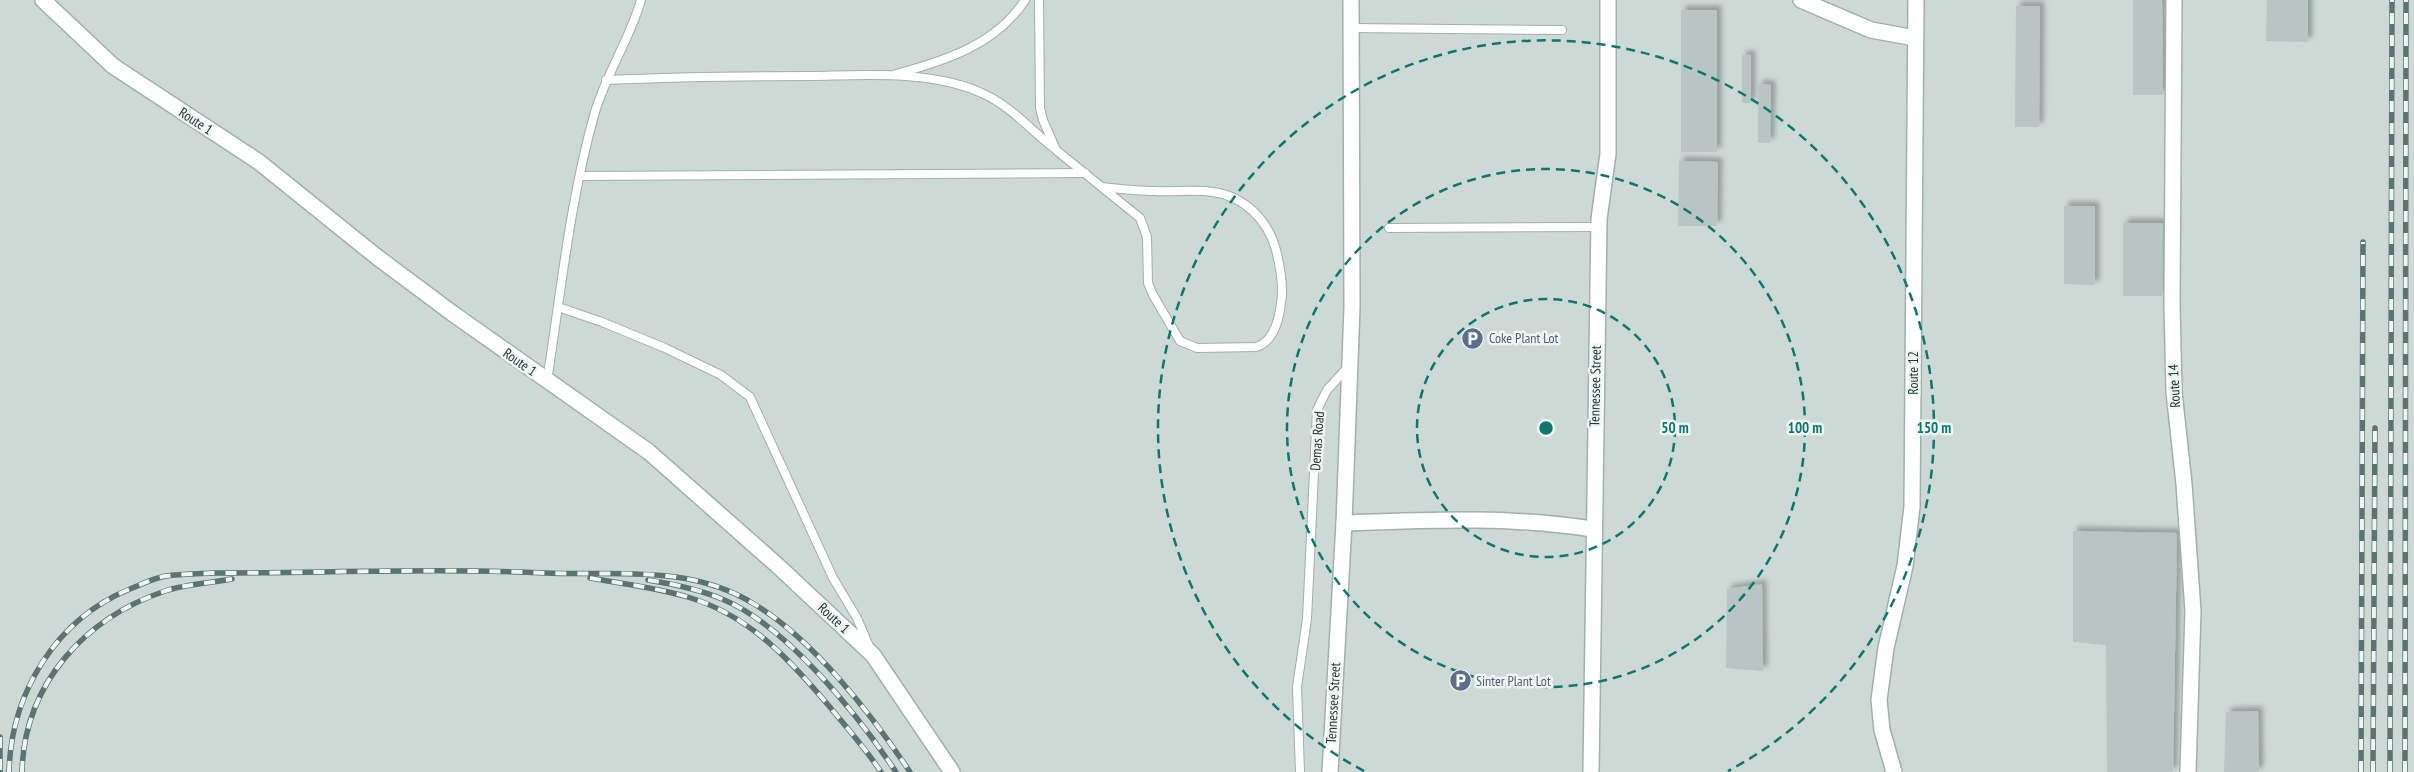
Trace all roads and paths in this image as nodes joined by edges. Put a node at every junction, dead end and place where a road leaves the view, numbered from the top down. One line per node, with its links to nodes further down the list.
1 (43, 0): 23 (street, Route 1)
2 (642, 0): 14 (lane)
3 (1025, 0): 13 (lane)
4 (1039, 0): 15 (lane)
5 (1351, 0): 10 (street)
6 (1608, 0): 19 (street, Tennessee Street)
7 (1801, 0): 12 (street)
8 (1916, 0): 12 (street, Route 12)
9 (2174, 0): 32 (street, Route 14)
10 (1351, 28): 11 (lane); 22 (street)
11 (1562, 30)
12 (1915, 38): 31 (street, Route 12)
13 (891, 75): 14 (lane); 15 (lane)
14 (606, 80): 17 (lane)
15 (1056, 150): 16 (lane)
16 (1085, 173): 17 (lane); 18 (lane)
17 (580, 176): 21 (lane)
18 (1102, 187): 18 (lane)
19 (1599, 227): 20 (lane); 25 (street, Tennessee Street)
20 (1389, 228)
21 (558, 307): 23 (lane); 26 (lane)
22 (1350, 365): 24 (street, Tennessee Street); 28 (lane, Demas Road)
23 (547, 381): 26 (street, Route 1)
24 (1344, 523): 25 (street); 29 (street, Tennessee Street)
25 (1592, 529): 30 (street, Tennessee Street)
26 (873, 655): 27 (street, Route 1)
27 (952, 772)
28 (1300, 772)
29 (1330, 772)
30 (1591, 772)
31 (1894, 772)
32 (2188, 772)

